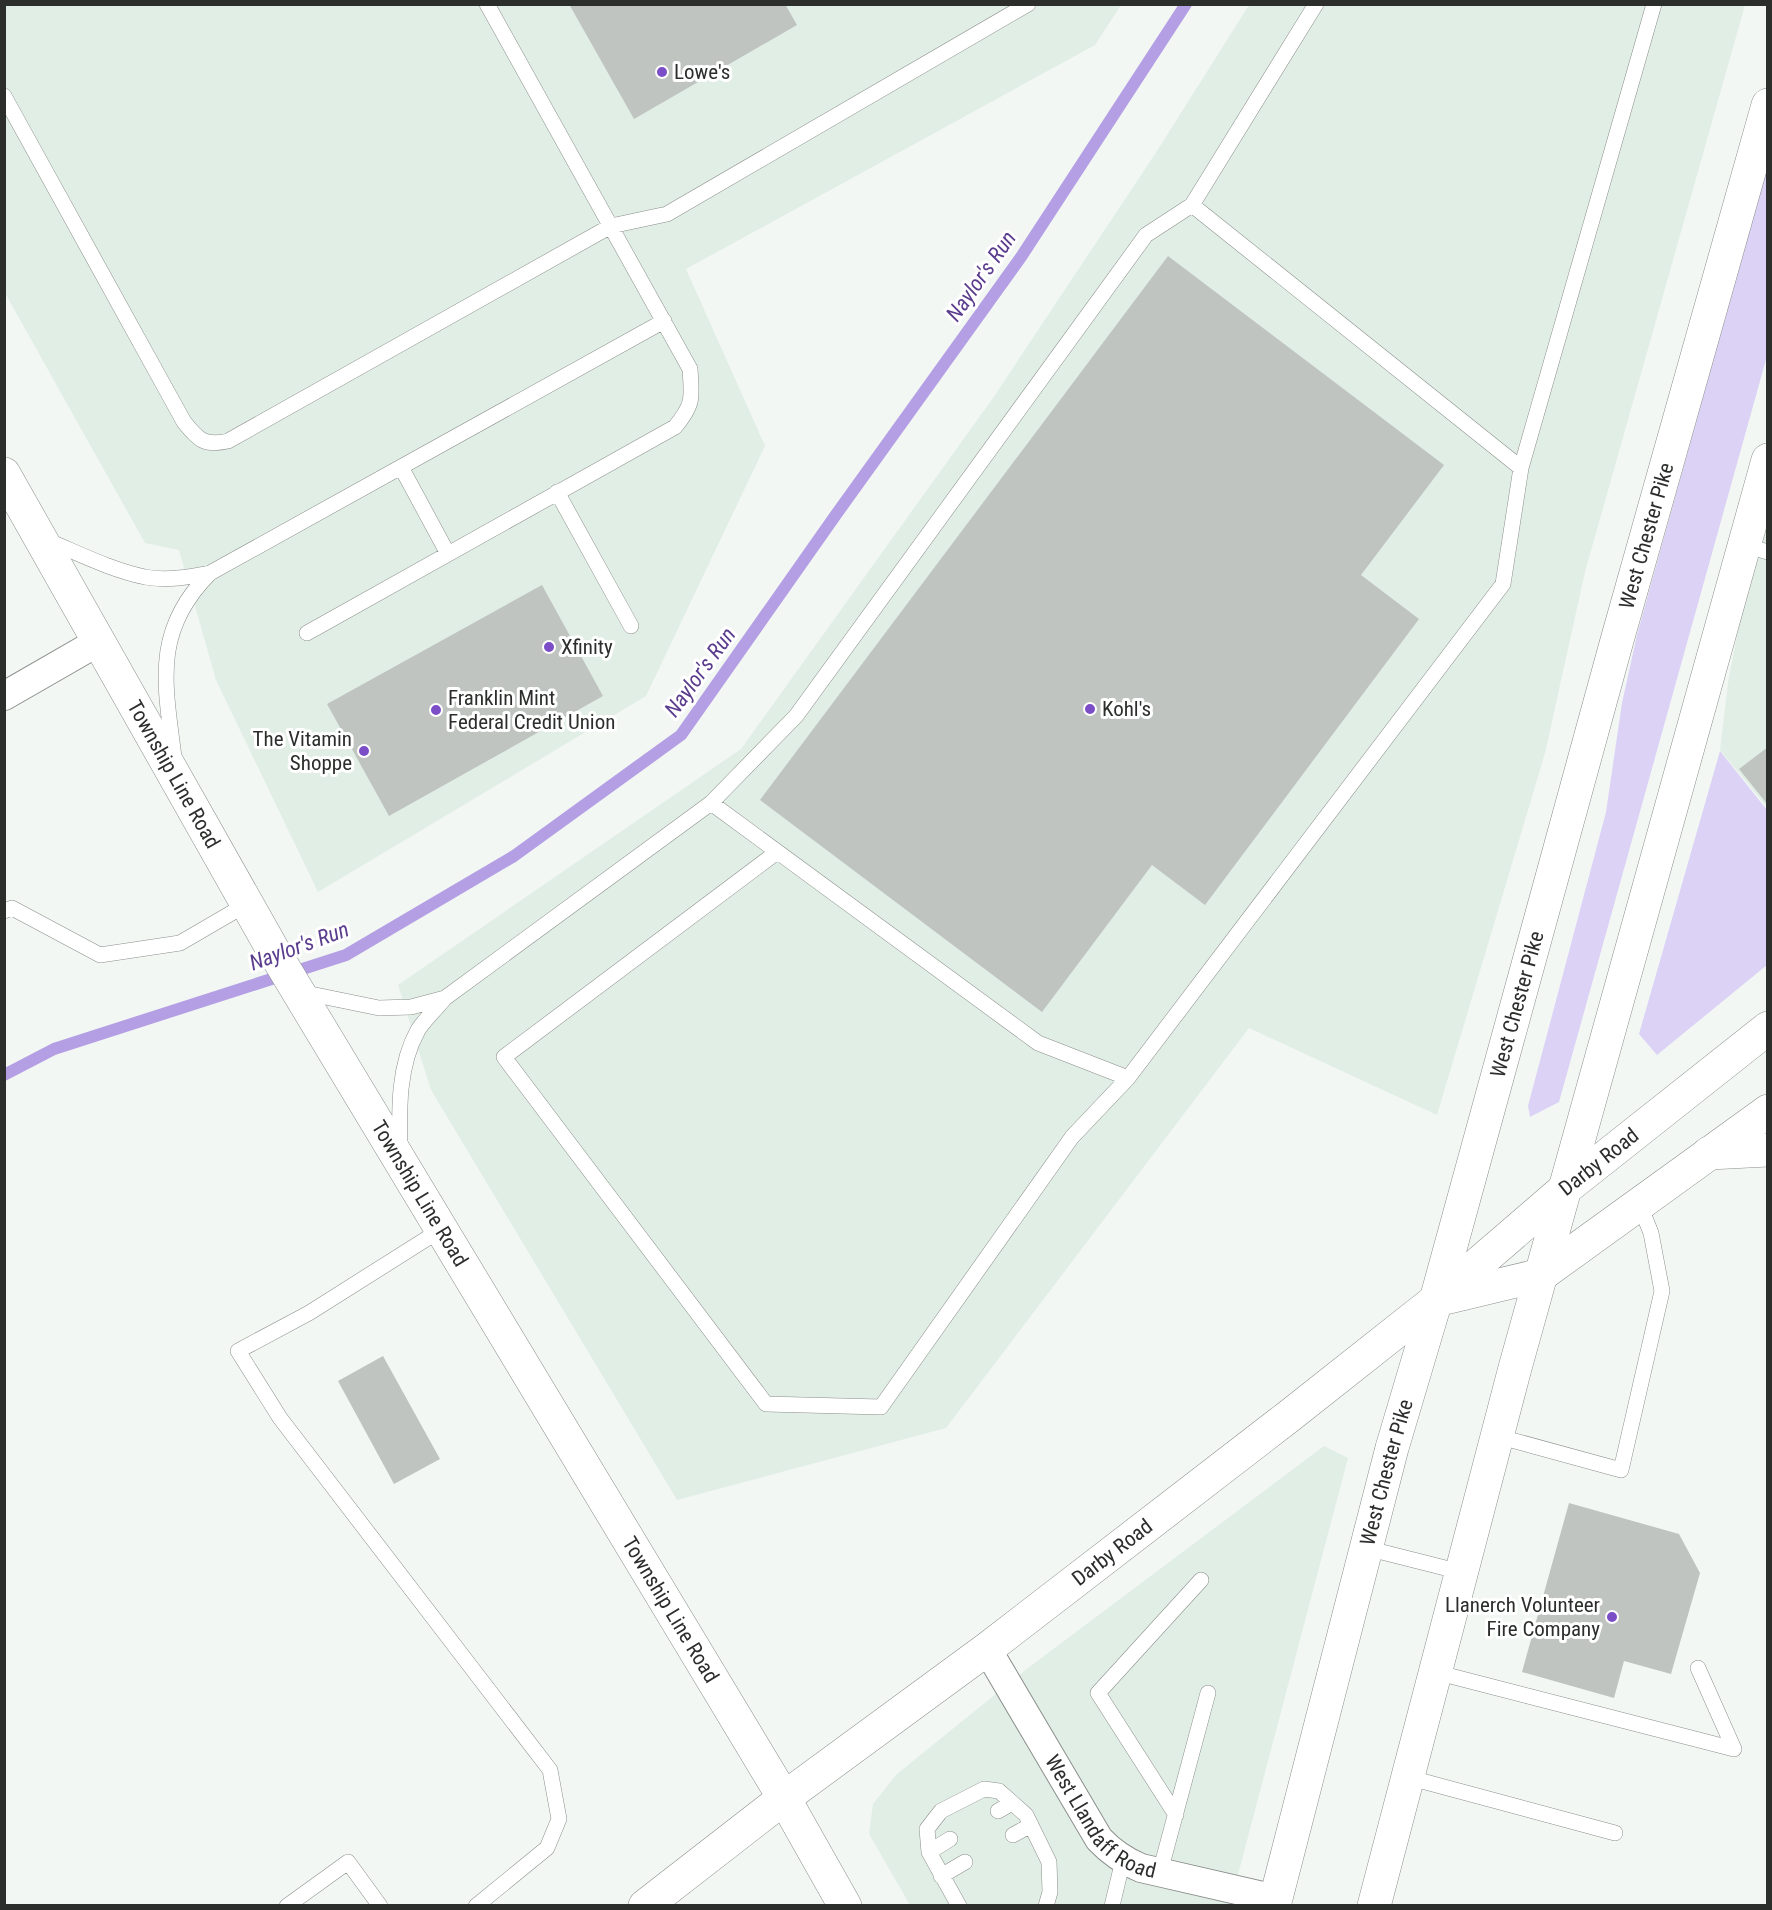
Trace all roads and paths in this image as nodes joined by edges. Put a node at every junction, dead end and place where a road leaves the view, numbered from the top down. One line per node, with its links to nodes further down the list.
1 (487, 4): 8 (lane)
2 (1028, 4): 8 (lane)
3 (1316, 4): 7 (lane)
4 (1654, 4): 12 (lane)
5 (4, 96): 8 (lane)
6 (1767, 105): 40 (main road, West Chester Pike)
7 (1192, 205): 12 (lane); 24 (lane)
8 (611, 226): 9 (lane)
9 (664, 321): 11 (lane); 14 (lane)
10 (1767, 460): 16 (main road)
11 (401, 467): 17 (lane); 18 (lane)
12 (1521, 468): 31 (lane)
13 (4, 474): 15 (main road, Township Line Road)
14 (557, 492): 17 (lane); 19 (lane)
15 (40, 538): 18 (lane); 21 (main road, Township Line Road)
16 (1755, 548): 36 (main road)
17 (448, 554): 20 (lane)
18 (210, 573): 23 (lane)
19 (631, 626)
20 (307, 633)
21 (98, 642): 22 (street); 23 (main road, Township Line Road)
22 (4, 696)
23 (177, 781): 26 (main road, Township Line Road)
24 (711, 803): 25 (lane); 29 (lane)
25 (777, 852): 31 (lane); 31 (lane)
26 (247, 904): 27 (lane); 28 (main road, Township Line Road)
27 (4, 911)
28 (299, 991): 29 (lane); 35 (main road, Township Line Road)
29 (445, 998): 35 (lane)
30 (1767, 1028): 36 (main road, Darby Road)
31 (1128, 1078)
32 (1767, 1111): 34 (main road, Darby Road)
33 (1767, 1150): 34 (main road)
34 (1709, 1153): 37 (main road, Darby Road)
35 (400, 1161): 38 (main road, Township Line Road)
36 (1566, 1188): 39 (main road); 40 (main road, Darby Road)
37 (1639, 1203): 39 (main road, Darby Road); 41 (lane)
38 (442, 1229): 50 (main road, Township Line Road); 66 (lane)
39 (1541, 1275): 40 (main road, Darby Road); 41 (main road)
40 (1436, 1300): 42 (main road, West Chester Pike); 45 (main road, Darby Road)
41 (1497, 1436): 43 (main road)
42 (1366, 1548): 43 (lane); 63 (main road, West Chester Pike)
43 (1461, 1572): 47 (main road)
44 (1201, 1580): 53 (lane)
45 (987, 1649): 50 (main road, Darby Road); 59 (street, West Llandaff Road)
46 (1698, 1668): 47 (lane)
47 (1435, 1672): 49 (main road)
48 (1208, 1693): 53 (lane)
49 (1407, 1777): 55 (lane); 72 (main road)
50 (784, 1798): 67 (main road, Darby Road); 68 (main road, Township Line Road)
51 (1012, 1803): 52 (lane); 54 (lane); 58 (lane)
52 (998, 1811)
53 (1176, 1815): 61 (lane)
54 (1030, 1825): 56 (lane); 70 (lane)
55 (1615, 1833)
56 (1013, 1835)
57 (950, 1839): 58 (lane)
58 (929, 1852): 62 (lane)
59 (1123, 1860): 61 (street, West Llandaff Road); 71 (lane)
60 (965, 1862): 62 (lane)
61 (1160, 1872): 63 (street, West Llandaff Road)
62 (941, 1876): 69 (lane)
63 (1275, 1902)
64 (288, 1905): 65 (lane)
65 (380, 1905)
66 (476, 1905)
67 (645, 1905)
68 (845, 1905)
69 (959, 1905)
70 (1046, 1905)
71 (1112, 1905)
72 (1374, 1905)

